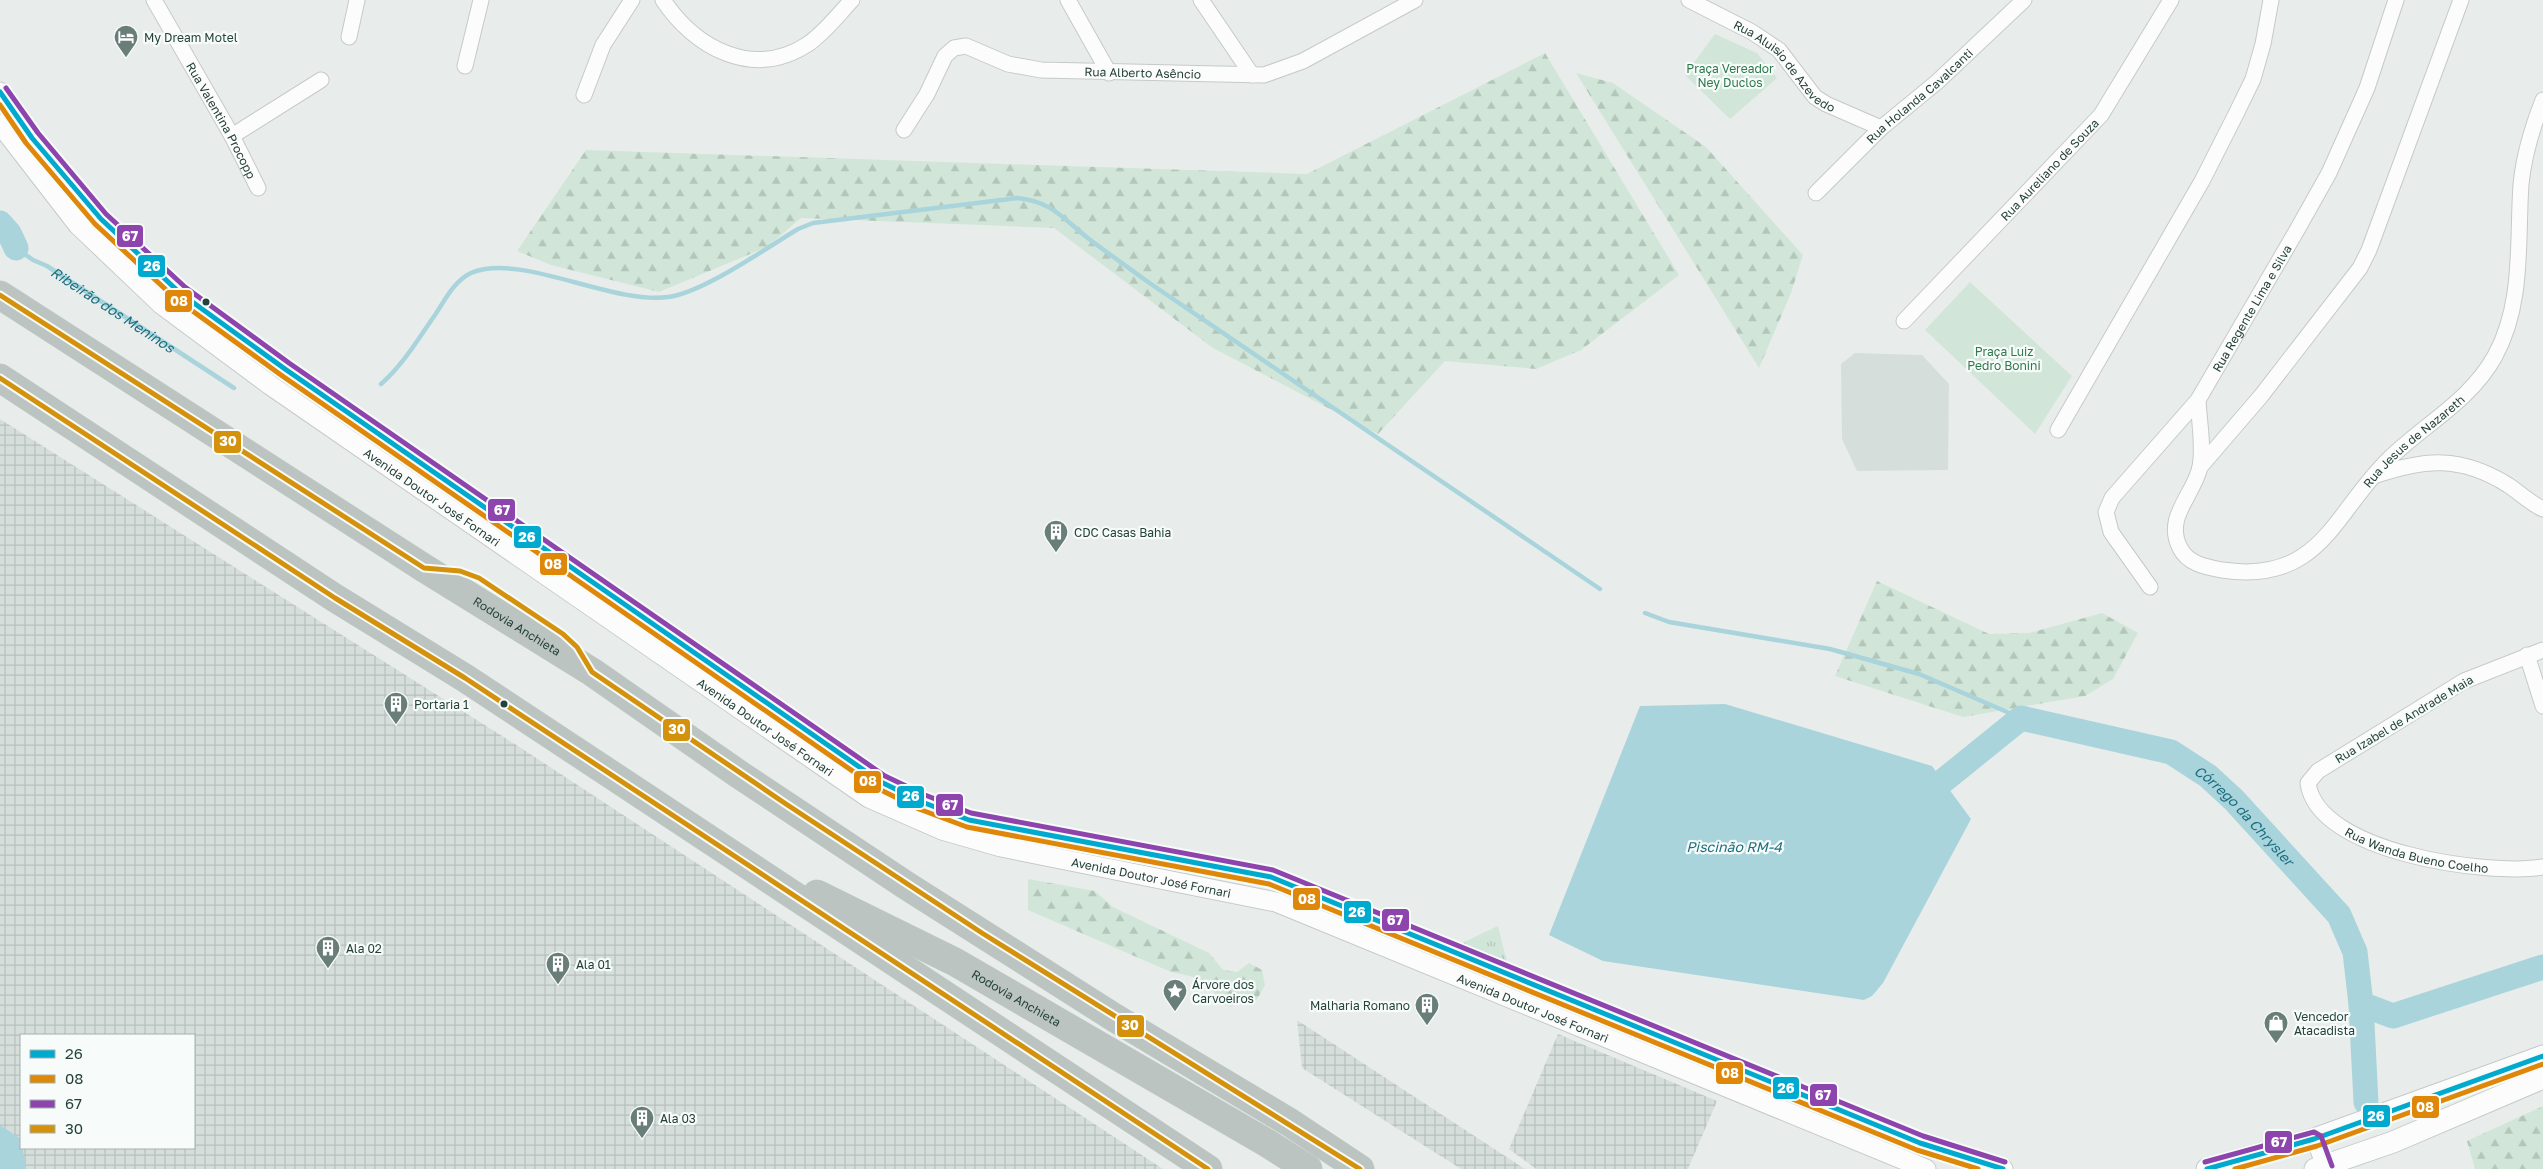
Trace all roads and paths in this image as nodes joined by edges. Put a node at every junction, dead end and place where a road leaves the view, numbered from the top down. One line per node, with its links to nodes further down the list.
1 (154, 0): 27 (street, Rua Valentina Procopp)
2 (357, 0): 16 (street)
3 (481, 0): 17 (street)
4 (632, 0): 22 (street)
5 (663, 0): 6 (street)
6 (852, 0)
7 (1068, 0): 18 (street)
8 (1201, 0): 19 (street)
9 (1415, 0): 19 (street, Rua Alberto Asêncio)
10 (1689, 0): 25 (street, Rua Aluisio de Azevedo)
11 (2024, 0): 25 (street, Rua Holanda Cavalcanti)
12 (2171, 0): 31 (street, Rua Aureliano de Souza)
13 (2271, 0): 34 (street)
14 (2396, 0): 33 (street, Rua Regente Lima e Silva)
15 (2461, 0): 35 (street, Rua Jesus de Nazareth)
16 (349, 37)
17 (465, 66)
18 (1109, 73): 19 (street, Rua Alberto Asêncio); 26 (street, Rua Alberto Asêncio)
19 (1252, 75)
20 (321, 80): 27 (street)
21 (0, 92): 53 (street, Avenida Doutor José Fornari)
22 (584, 95)
23 (2543, 100): 36 (street, Rua Jesus de Nazareth)
24 (0, 124): 52 (street, Avenida Doutor José Fornari)
25 (1881, 128): 29 (street, Rua Holanda Cavalcanti)
26 (904, 130)
27 (232, 136): 28 (street, Rua Valentina Procopp)
28 (258, 188)
29 (1816, 193)
30 (0, 295): 51 (highway, Rodovia Anchieta)
31 (1904, 320)
32 (0, 378): 43 (highway, Rodovia Anchieta)
33 (2198, 400): 35 (street, Rua Jesus de Nazareth); 38 (street, Rua Regente Lima e Silva)
34 (2058, 430)
35 (2200, 468): 36 (street, Rua Jesus de Nazareth)
36 (2369, 478): 37 (street)
37 (2543, 509)
38 (2150, 587)
39 (2543, 650): 40 (street, Rua Izabel de Andrade Maia)
40 (2527, 655): 41 (street); 42 (street, Rua Izabel de Andrade Maia)
41 (2543, 706)
42 (2310, 792): 44 (street, Rua Wanda Bueno Coelho)
43 (715, 844): 49 (highway, Rodovia Anchieta); 50 (highway, Rodovia Anchieta)
44 (2543, 867)
45 (2543, 1056): 47 (main road)
46 (2543, 1078): 48 (main road)
47 (2314, 1139): 48 (street); 54 (main road)
48 (2322, 1168)
49 (1208, 1169)
50 (1308, 1169)
51 (1360, 1169)
52 (1926, 1169)
53 (2004, 1169)
54 (2207, 1169)

